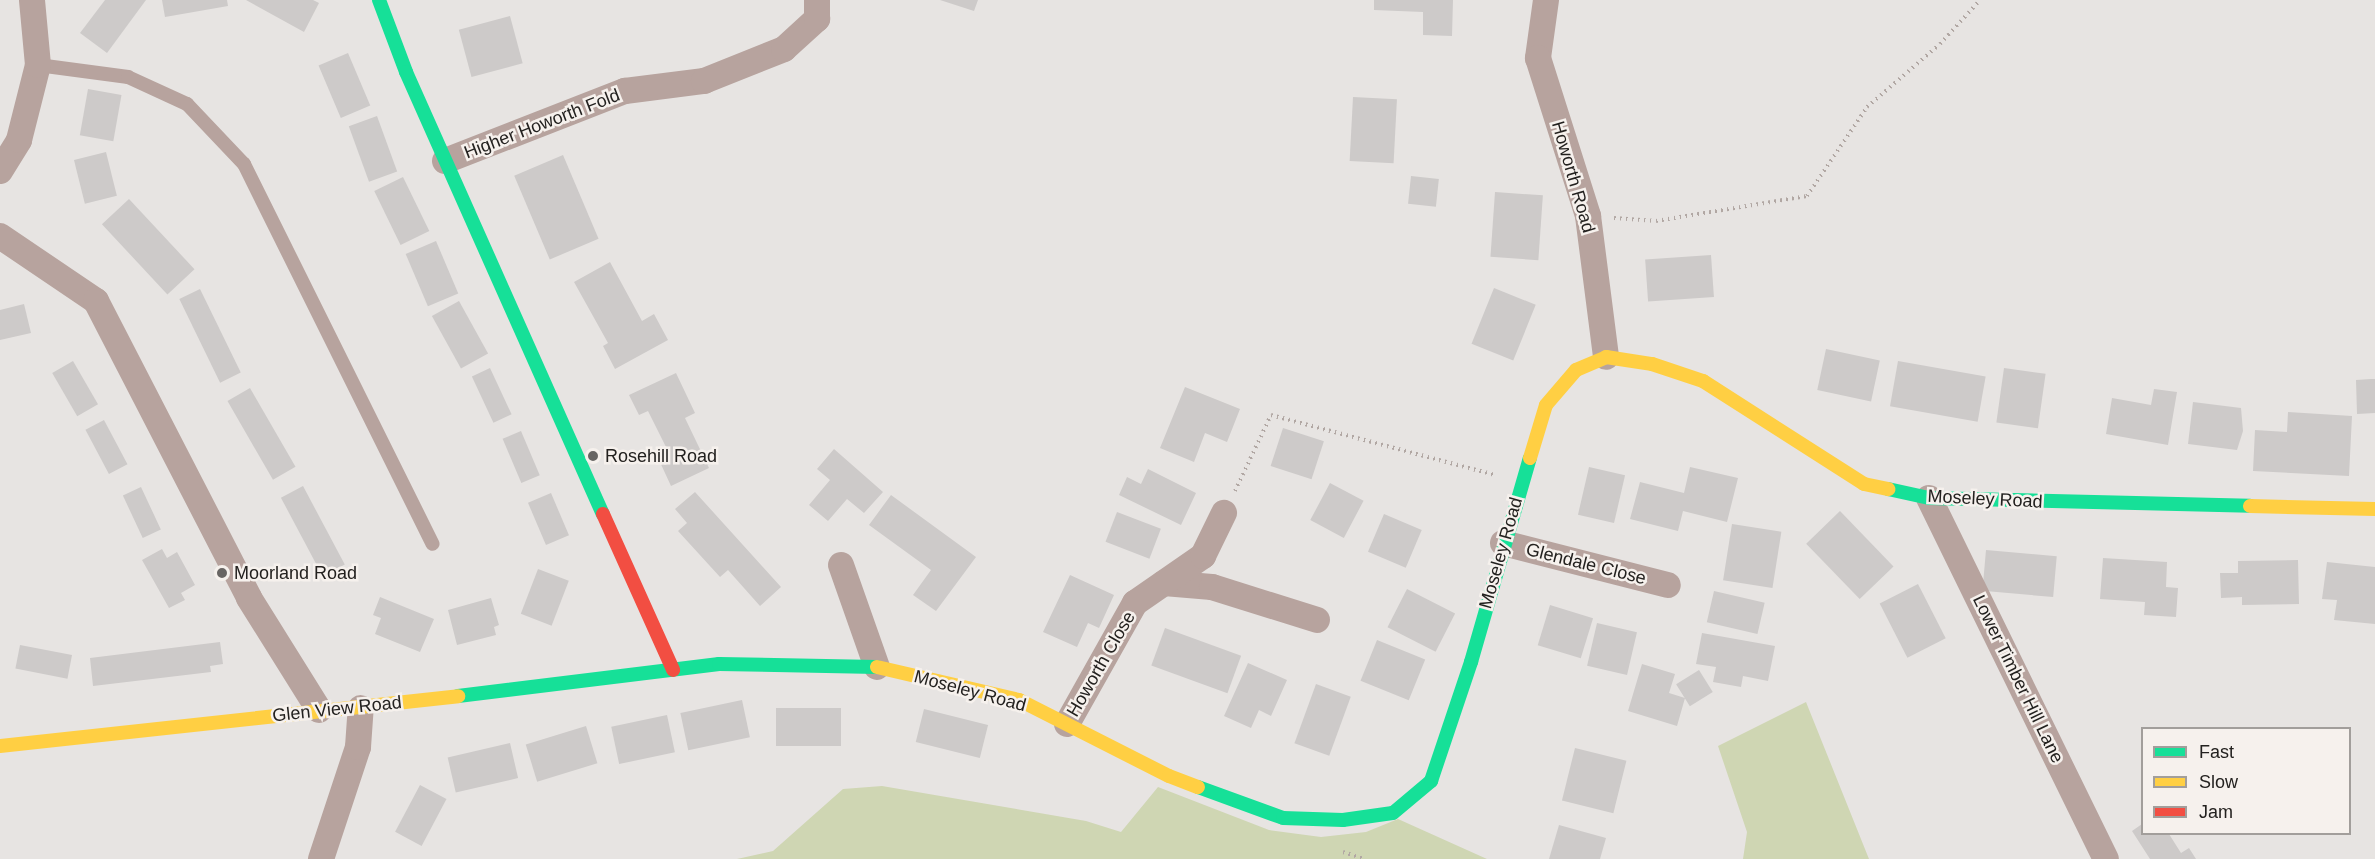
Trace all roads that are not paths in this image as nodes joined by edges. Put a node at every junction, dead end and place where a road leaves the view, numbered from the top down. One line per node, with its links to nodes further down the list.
1 (32, 0): 5 (street)
2 (379, 0): 6 (street)
3 (817, 0): 6 (street, Higher Howorth Fold)
4 (1546, 0): 9 (street, Howorth Road)
5 (38, 65): 7 (street); 14 (lane)
6 (445, 161): 20 (street)
7 (0, 171)
8 (0, 236): 22 (street)
9 (1606, 357): 10 (street, Moseley Road); 13 (street, Moseley Road)
10 (1929, 498): 11 (street, Moseley Road); 26 (street, Lower Timber Hill Lane)
11 (2375, 509)
12 (1224, 513): 16 (street, Howorth Close)
13 (1503, 543): 17 (street, Glendale Close); 23 (street, Moseley Road)
14 (433, 544)
15 (841, 565): 19 (street)
16 (1164, 583): 18 (street); 23 (street, Howorth Close)
17 (1668, 585)
18 (1317, 620)
19 (877, 668): 20 (street, Moseley Road); 23 (street, Moseley Road)
20 (673, 670): 21 (street, Glen View Road)
21 (361, 708): 22 (street, Glen View Road); 25 (street)
22 (319, 710): 24 (street, Glen View Road)
23 (1067, 724)
24 (0, 746)
25 (321, 859)
26 (2106, 859)

